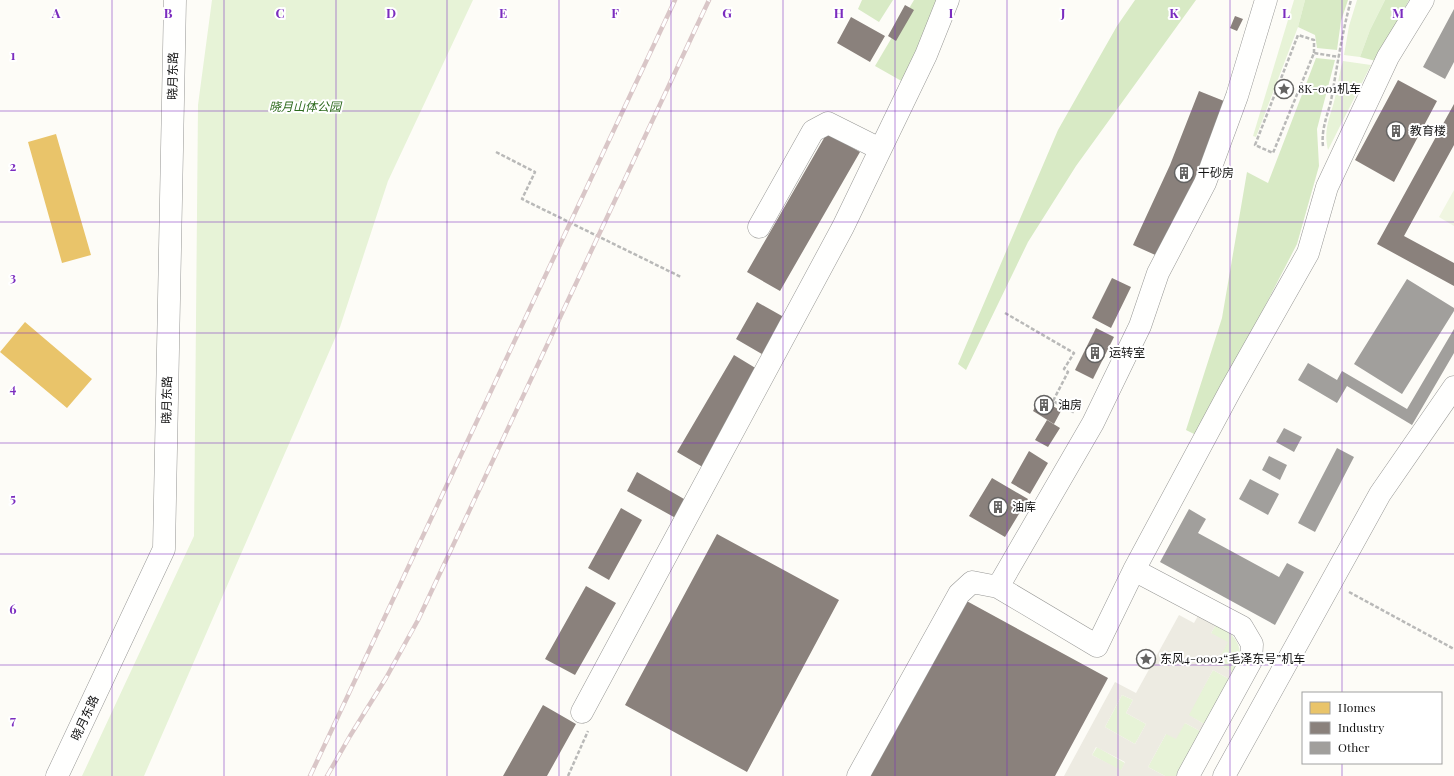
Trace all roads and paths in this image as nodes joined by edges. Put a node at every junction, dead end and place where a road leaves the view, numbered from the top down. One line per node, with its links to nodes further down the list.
1 (174, 0): 21 (street, 晓月东路)
2 (948, 0): 8 (street)
3 (1266, 0): 15 (street)
4 (1351, 0): 7 (path)
5 (1423, 0): 16 (street)
6 (1314, 53): 6 (path); 7 (path)
7 (1339, 57): 9 (path)
8 (880, 150): 11 (street); 20 (street)
9 (1323, 151)
10 (496, 152): 12 (path)
11 (759, 227)
12 (681, 277)
13 (1005, 313): 15 (path)
14 (1454, 387): 17 (street)
15 (1093, 423): 18 (street)
16 (1134, 570): 18 (street); 23 (street)
17 (1331, 582): 19 (path); 24 (street)
18 (998, 587): 22 (street)
19 (1454, 649)
20 (582, 712)
21 (58, 776)
22 (858, 776)
23 (1188, 776)
24 (1224, 776)

